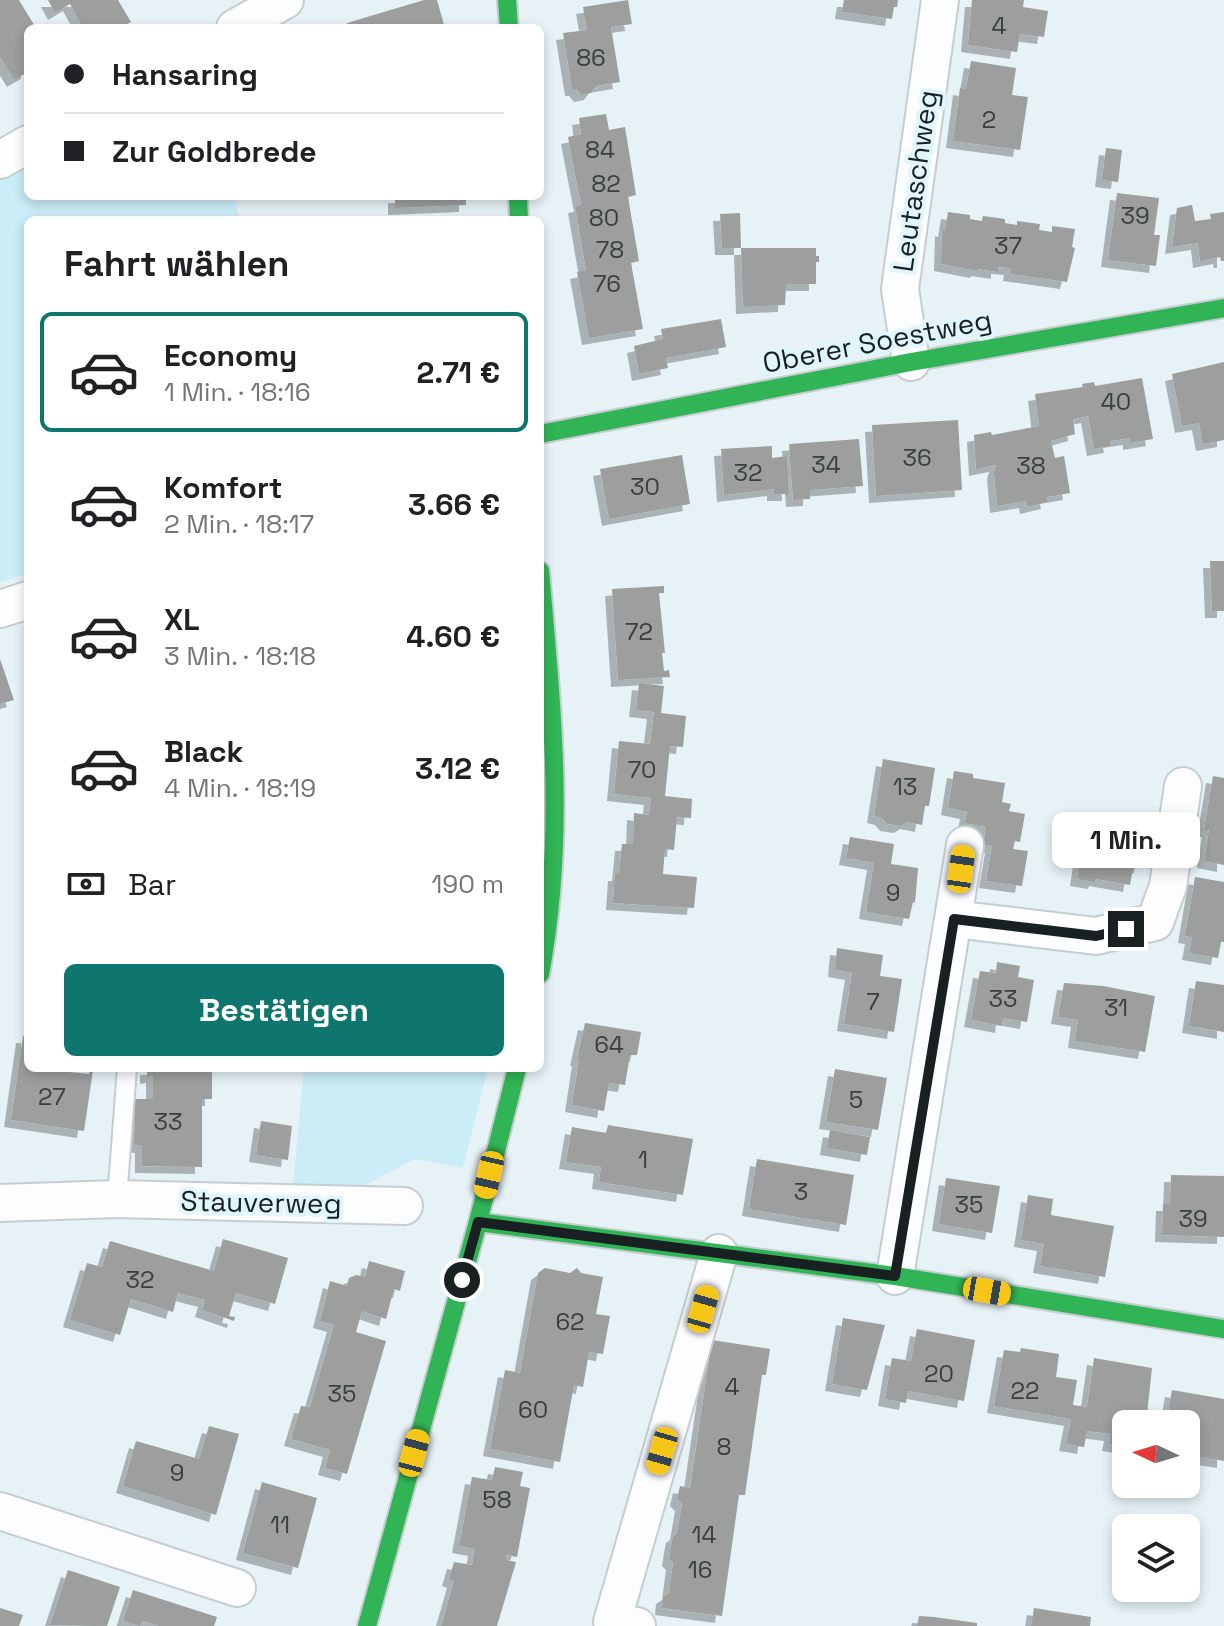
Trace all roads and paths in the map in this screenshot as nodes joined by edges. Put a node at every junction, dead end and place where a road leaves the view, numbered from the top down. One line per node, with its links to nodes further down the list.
1 (285, 0): 4 (street)
2 (507, 0): 5 (street)
3 (940, 0): 9 (street, Leutaschweg)
4 (242, 24)
5 (509, 24)
6 (24, 146): 7 (street)
7 (0, 160)
8 (1224, 308): 9 (street, Oberer Soestweg)
9 (911, 362): 10 (street, Oberer Soestweg)
10 (544, 433)
11 (24, 601): 12 (street)
12 (0, 609)
13 (544, 625): 17 (street)
14 (1183, 786): 16 (street)
15 (965, 845): 16 (street)
16 (954, 919): 25 (street)
17 (544, 957)
18 (127, 1072): 20 (lane)
19 (516, 1072): 23 (street)
20 (117, 1199): 21 (street, Stauverweg); 22 (street, Stauverweg)
21 (0, 1203)
22 (404, 1206)
23 (478, 1222): 24 (street); 29 (street)
24 (719, 1253): 25 (street); 30 (street)
25 (895, 1276): 26 (street)
26 (1224, 1329)
27 (0, 1511): 28 (street)
28 (237, 1588)
29 (367, 1626)
30 (637, 1626)

